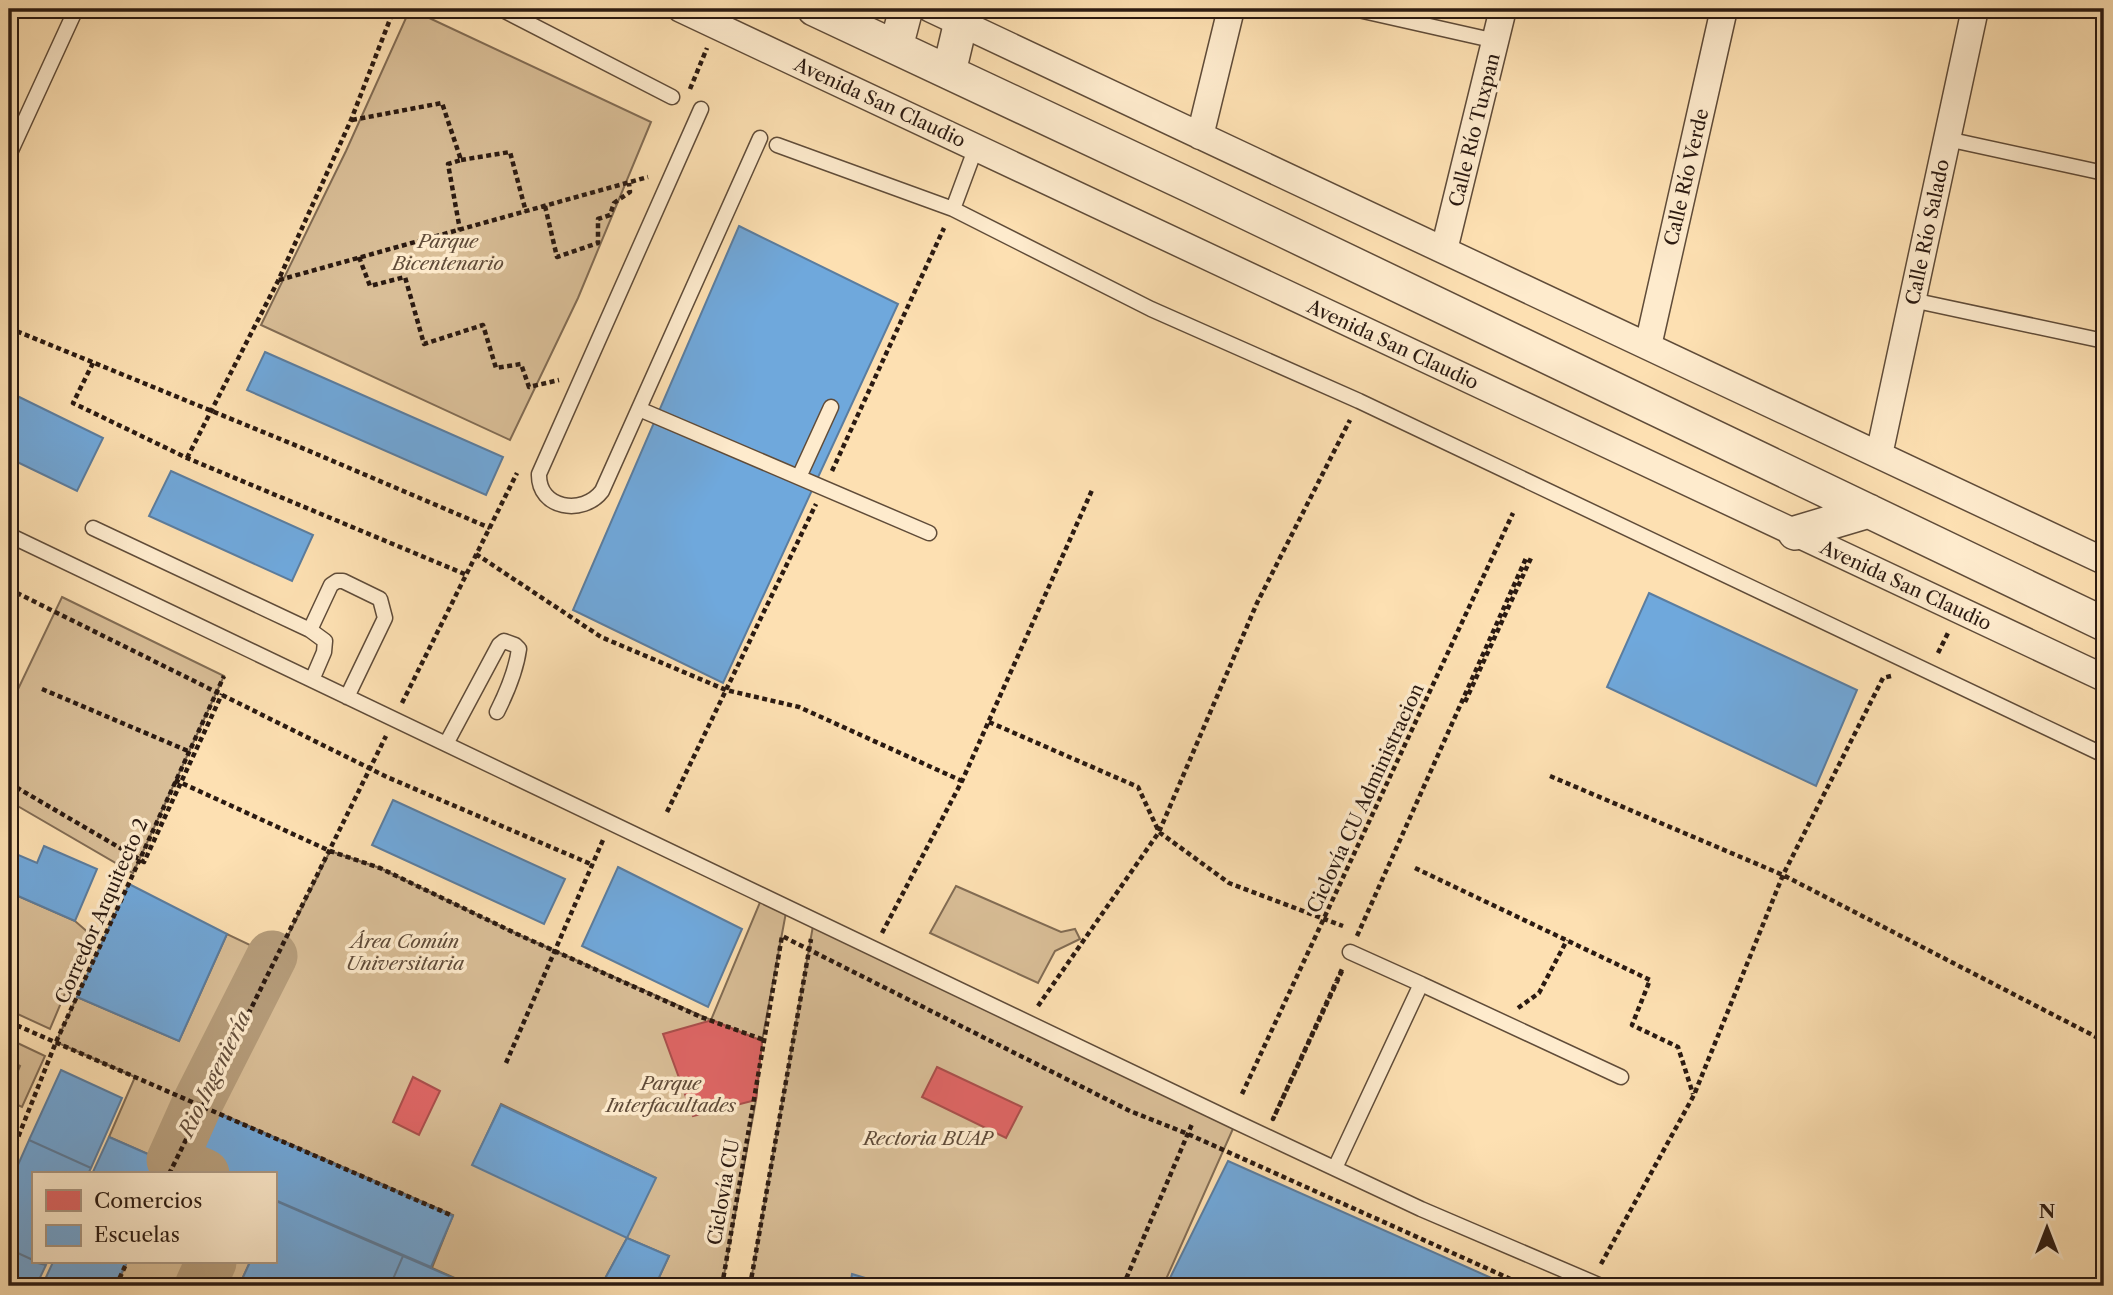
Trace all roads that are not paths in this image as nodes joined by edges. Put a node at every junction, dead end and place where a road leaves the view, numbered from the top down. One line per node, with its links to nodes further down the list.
1 (76, 9): 23 (lane)
2 (501, 9): 16 (lane)
3 (681, 9): 22 (street, Avenida San Claudio)
4 (814, 9): 14 (street)
5 (906, 9): 14 (street)
6 (931, 9): 12 (street)
7 (1231, 9): 18 (street)
8 (1354, 9): 13 (lane)
9 (1503, 9): 13 (street, Calle Río Tuxpan)
10 (1724, 9): 29 (street, Calle Río Verde)
11 (1975, 9): 20 (street, Calle Río Salado)
12 (963, 16): 15 (street); 18 (street)
13 (1496, 41): 26 (street, Calle Río Tuxpan)
14 (896, 47): 15 (street)
15 (949, 72): 34 (street)
16 (672, 97)
17 (701, 109): 31 (lane)
18 (1200, 135): 26 (street)
19 (760, 138): 31 (lane)
20 (1947, 139): 24 (lane); 27 (street, Calle Río Salado)
21 (777, 145): 25 (lane)
22 (976, 147): 25 (lane); 37 (street, Avenida San Claudio)
23 (9, 155)
24 (2104, 173)
25 (953, 209): 47 (lane)
26 (1444, 250): 29 (street)
27 (1912, 300): 28 (lane); 32 (street, Calle Río Salado)
28 (2104, 341)
29 (1647, 346): 32 (street)
30 (831, 407): 33 (lane)
31 (639, 409): 33 (lane)
32 (1879, 455): 39 (street)
33 (799, 477): 36 (lane)
34 (1869, 511): 37 (street); 40 (street)
35 (93, 528): 41 (lane)
36 (929, 533)
37 (1795, 533): 42 (street, Avenida San Claudio)
38 (9, 535): 43 (lane)
39 (2104, 561)
40 (2104, 624)
41 (310, 630): 43 (lane); 44 (lane)
42 (2104, 678)
43 (312, 680): 44 (lane)
44 (347, 697): 46 (lane)
45 (497, 712): 46 (lane)
46 (446, 744): 51 (lane)
47 (2104, 755)
48 (1351, 952): 49 (lane)
49 (1421, 984): 50 (lane); 51 (lane)
50 (1621, 1077)
51 (1335, 1168): 52 (lane)
52 (1596, 1284)

